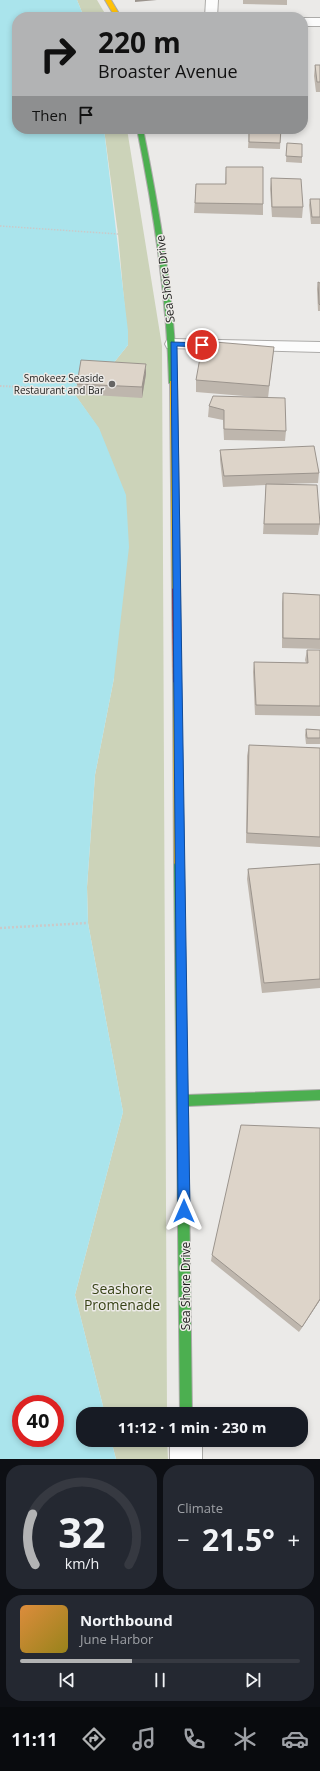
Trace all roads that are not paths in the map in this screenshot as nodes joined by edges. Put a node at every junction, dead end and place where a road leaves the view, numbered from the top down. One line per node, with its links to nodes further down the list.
1 (108, 0): 3 (street)
2 (212, 0): 4 (street)
3 (115, 12)
4 (211, 12)
5 (308, 22): 6 (street)
6 (320, 22)
7 (141, 134): 8 (street, Sea Shore Drive)
8 (173, 344): 9 (street); 11 (street, Sea Shore Drive)
9 (320, 348)
10 (320, 1095): 11 (street)
11 (183, 1101): 12 (street, Sea Shore Drive)
12 (186, 1407)
13 (186, 1447): 14 (street)
14 (186, 1459)

